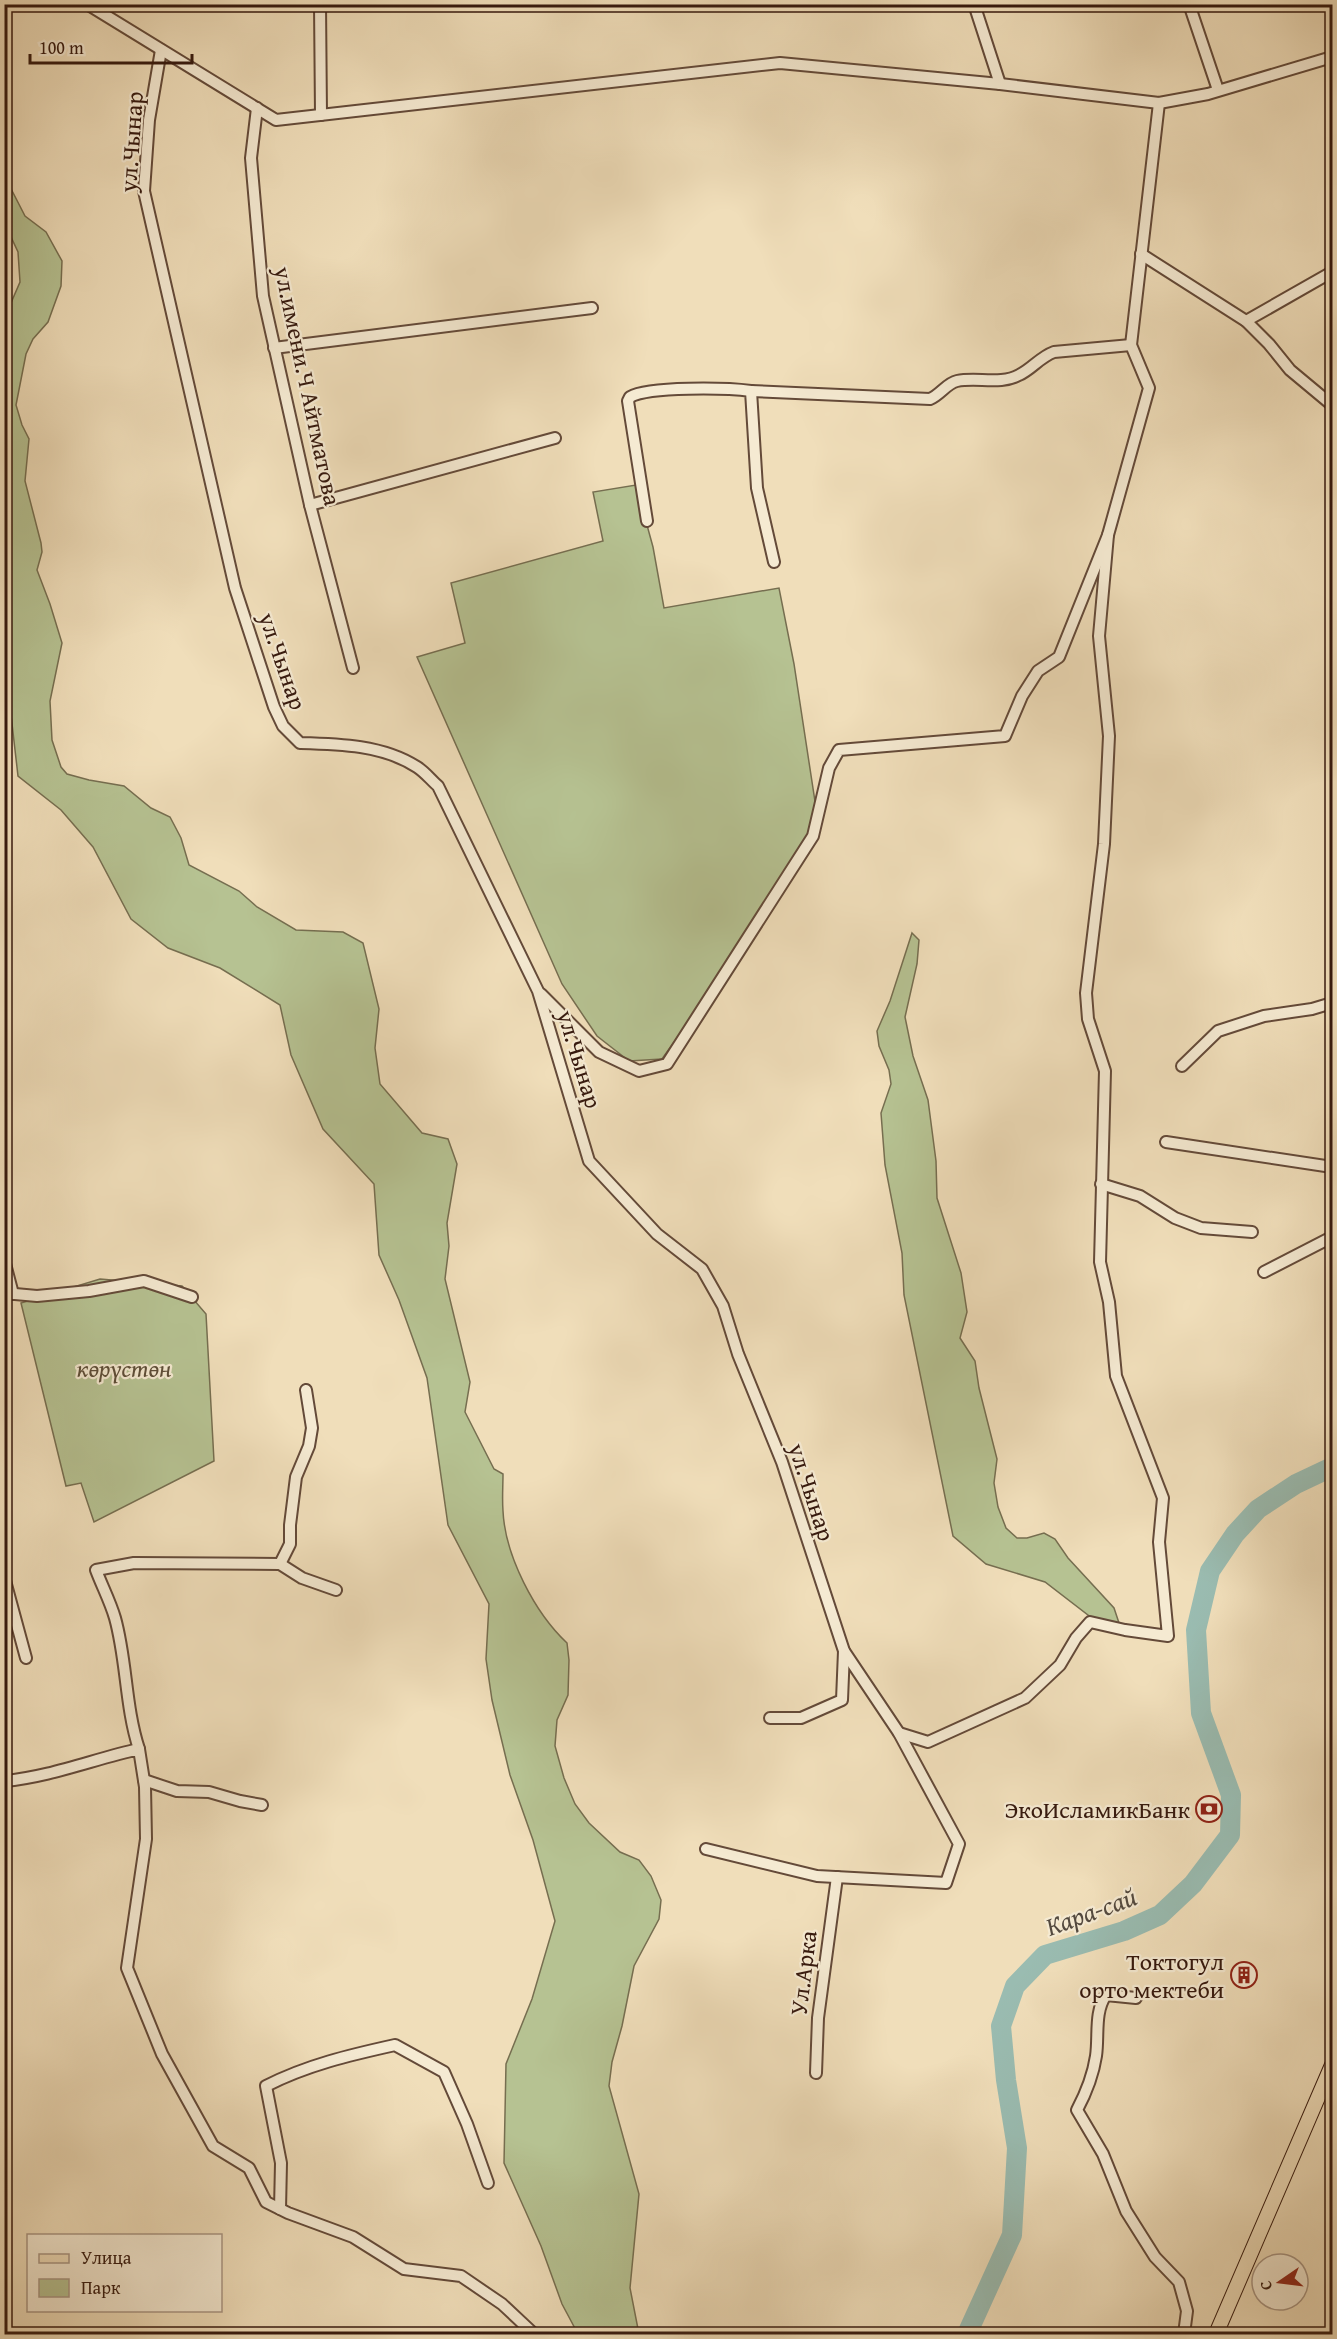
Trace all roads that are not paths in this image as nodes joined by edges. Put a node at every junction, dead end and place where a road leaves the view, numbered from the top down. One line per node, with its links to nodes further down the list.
1 (87, 4): 5 (street)
2 (320, 4): 11 (street)
3 (974, 4): 7 (street)
4 (1189, 4): 8 (street)
5 (161, 50): 10 (street); 26 (street, ул.Чынар)
6 (1332, 57): 8 (street)
7 (1000, 84): 9 (street); 11 (street)
8 (1218, 90): 9 (street)
9 (1159, 103): 12 (street)
10 (257, 108): 11 (street); 17 (street, ул.имени.Ч Айтматова)
11 (321, 115)
12 (1141, 254): 15 (street); 16 (street)
13 (1332, 272): 15 (street)
14 (592, 308): 17 (street)
15 (1246, 321): 19 (street)
16 (1131, 345): 18 (street); 23 (street)
17 (274, 348): 21 (street, ул.имени.Ч Айтматова)
18 (751, 391): 22 (street); 24 (street)
19 (1332, 405)
20 (555, 438): 21 (street)
21 (310, 505): 25 (street, ул.имени.Ч Айтматова)
22 (647, 521)
23 (1108, 535): 26 (street); 31 (street)
24 (774, 562)
25 (353, 668)
26 (538, 991): 42 (street, ул.Чынар)
27 (1332, 1003): 28 (street)
28 (1182, 1066)
29 (1166, 1142): 30 (street)
30 (1332, 1167)
31 (1101, 1184): 32 (street); 45 (street)
32 (1252, 1232)
33 (1332, 1238): 35 (street)
34 (4, 1260): 36 (street)
35 (1264, 1272)
36 (9, 1293): 37 (street)
37 (192, 1297)
38 (306, 1390): 39 (street)
39 (280, 1564): 41 (street); 46 (street)
40 (4, 1577): 43 (street)
41 (336, 1590)
42 (844, 1651): 44 (street); 45 (street, ул.Чынар)
43 (26, 1658)
44 (770, 1718)
45 (898, 1733): 51 (street, ул.Чынар)
46 (139, 1749): 47 (street); 48 (street)
47 (4, 1780)
48 (144, 1780): 49 (street); 56 (street)
49 (262, 1805)
50 (706, 1849): 51 (street, ул.Чынар)
51 (837, 1877): 54 (street, Ул.Арка)
52 (1136, 1998): 58 (street)
53 (1332, 2065): 59 (main road)
54 (816, 2073)
55 (488, 2183): 56 (street)
56 (280, 2208): 57 (street)
57 (534, 2334)
58 (1184, 2334)
59 (1216, 2334)

